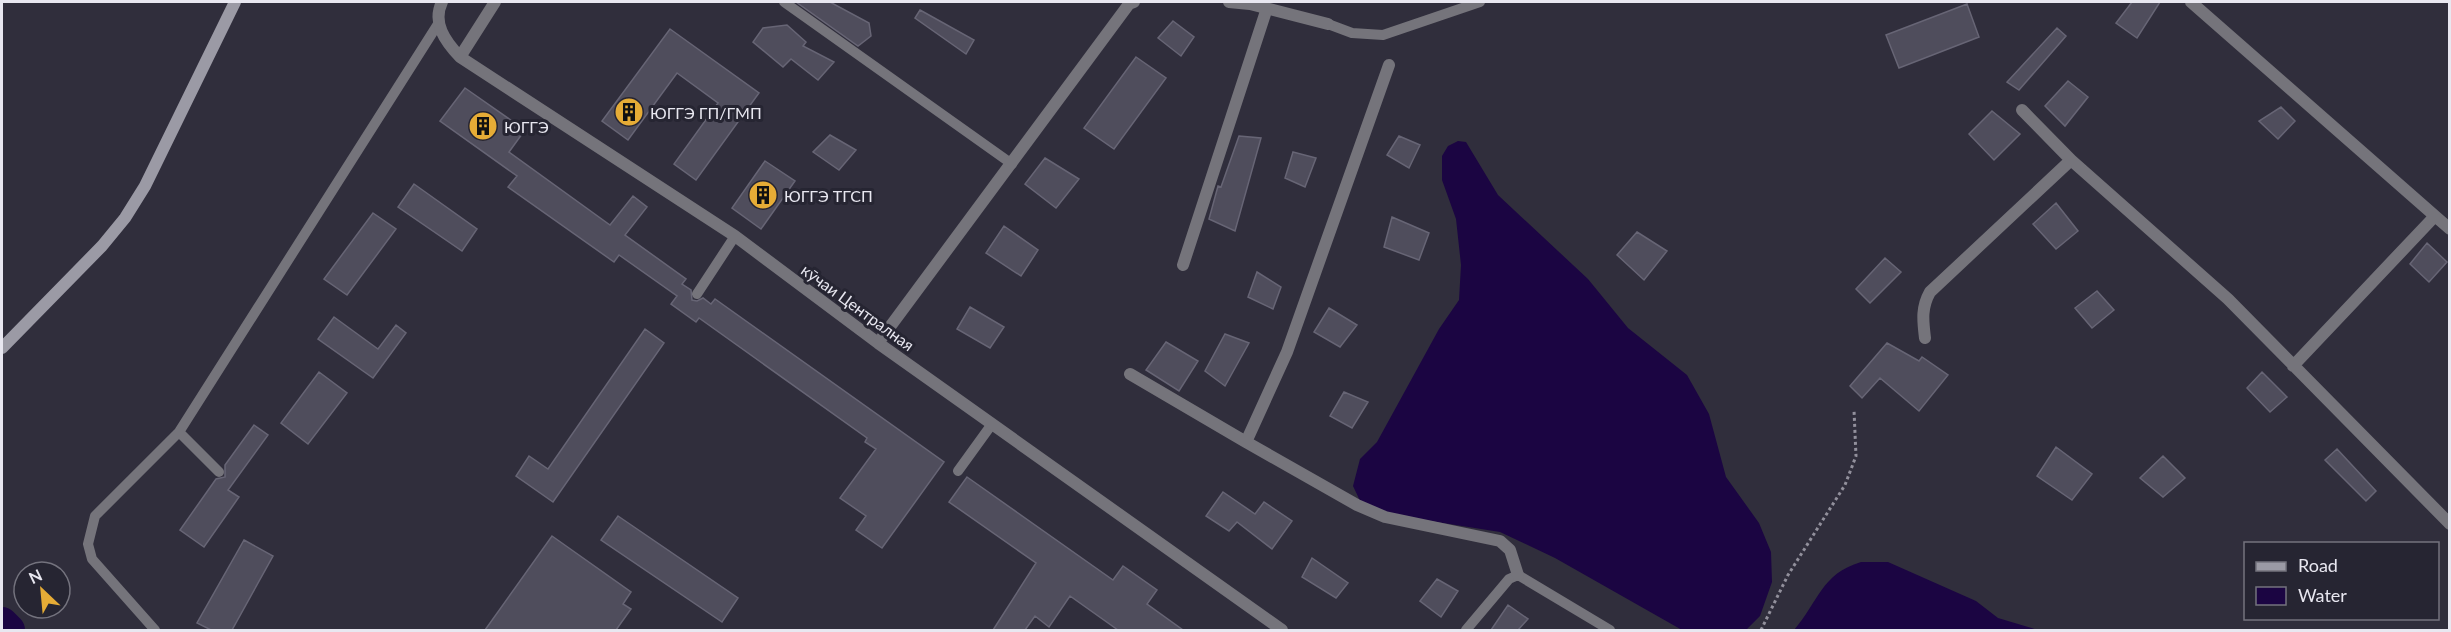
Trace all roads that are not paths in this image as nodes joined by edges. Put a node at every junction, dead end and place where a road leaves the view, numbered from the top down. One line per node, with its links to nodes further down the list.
1 (235, 2): 24 (main road)
2 (442, 2): 10 (street)
3 (495, 2): 12 (street)
4 (784, 2): 16 (lane)
5 (1129, 2): 16 (street)
6 (1229, 2): 9 (street)
7 (1480, 2): 11 (lane)
8 (2191, 2): 17 (street)
9 (1267, 8): 11 (street); 20 (street)
10 (438, 24): 12 (street, кӯчаи Централная); 28 (lane)
11 (1328, 24)
12 (460, 57): 19 (street, кӯчаи Централная)
13 (1389, 65): 29 (street)
14 (2022, 110): 15 (street)
15 (2071, 160): 22 (street); 25 (street)
16 (1012, 164): 23 (street)
17 (2435, 216): 18 (street); 25 (street)
18 (2450, 229)
19 (735, 236): 21 (lane); 23 (street, кӯчаи Централная)
20 (1183, 265)
21 (697, 294)
22 (1925, 338)
23 (878, 343): 27 (street, кӯчаи Централная)
24 (2, 348)
25 (2294, 366): 32 (street)
26 (1130, 374): 29 (street)
27 (992, 424): 30 (lane); 35 (street, кӯчаи Централная)
28 (179, 432): 31 (lane); 34 (lane)
29 (1246, 442): 33 (street)
30 (958, 471)
31 (219, 472)
32 (2450, 524)
33 (1518, 575): 36 (lane); 37 (lane)
34 (155, 630)
35 (1282, 630)
36 (1466, 630)
37 (1610, 630)

